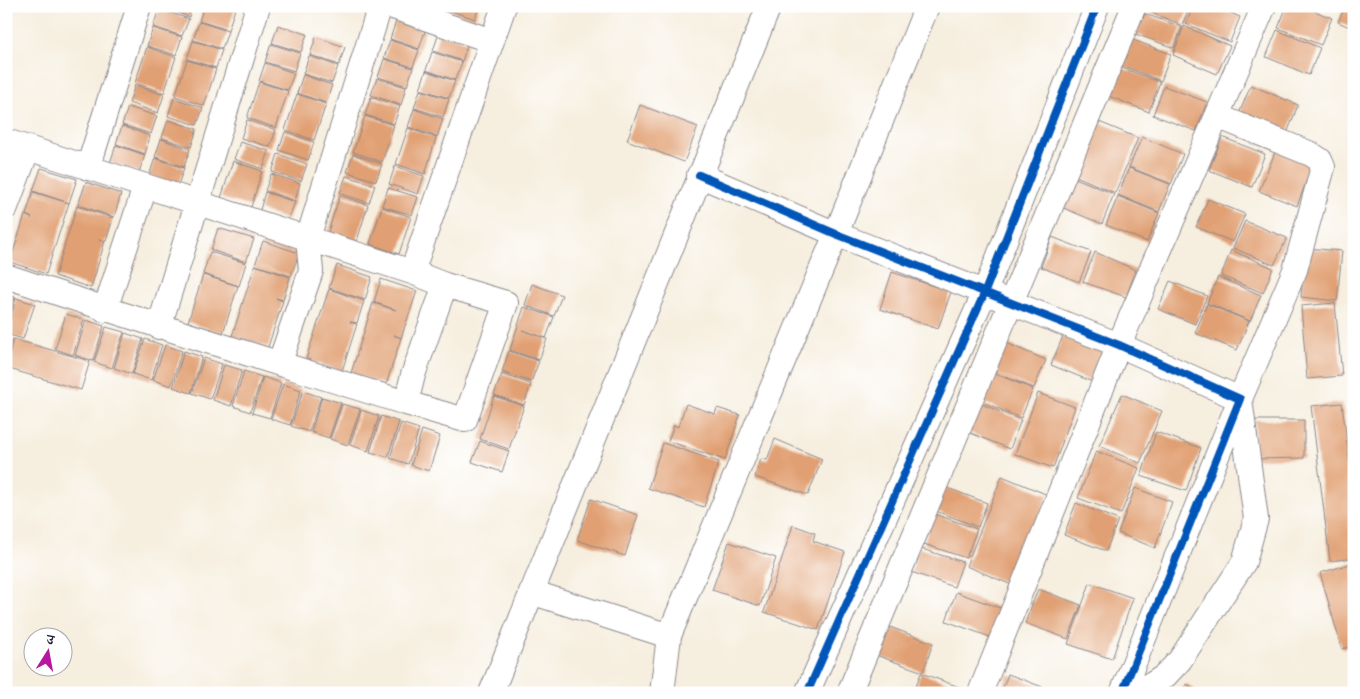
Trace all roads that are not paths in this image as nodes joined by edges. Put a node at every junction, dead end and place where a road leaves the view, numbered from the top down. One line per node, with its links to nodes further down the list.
1 (139, 6): 14 (street)
2 (258, 6): 17 (street)
3 (380, 6): 20 (street)
4 (390, 6): 11 (street)
5 (504, 6): 11 (street)
6 (769, 6): 15 (street)
7 (927, 6): 19 (street)
8 (1097, 6): 24 (street)
9 (1134, 6): 25 (street)
10 (1264, 6): 12 (street)
11 (492, 40): 21 (street)
12 (1217, 116): 28 (street); 30 (street)
13 (17, 145): 14 (street); 18 (street)
14 (88, 168): 16 (street)
15 (699, 175): 19 (street); 32 (street)
16 (145, 187): 17 (street); 26 (street)
17 (196, 204): 20 (street); 27 (street)
18 (6, 207)
19 (836, 234): 24 (street); 33 (street)
20 (308, 238): 21 (street); 29 (street)
21 (412, 272): 23 (street)
22 (6, 276): 26 (street)
23 (445, 285): 31 (street); 31 (street)
24 (984, 294): 25 (street); 37 (street)
25 (1011, 305): 28 (street); 38 (street)
26 (105, 310): 27 (street)
27 (159, 327): 29 (street)
28 (1119, 346): 30 (street); 39 (street)
29 (280, 362): 31 (street)
30 (1240, 399): 34 (street); 34 (street)
31 (406, 402)
32 (531, 592): 33 (street); 35 (street)
33 (668, 636): 36 (street)
34 (1123, 692)
35 (491, 693)
36 (662, 693)
37 (807, 693)
38 (849, 693)
39 (980, 693)

